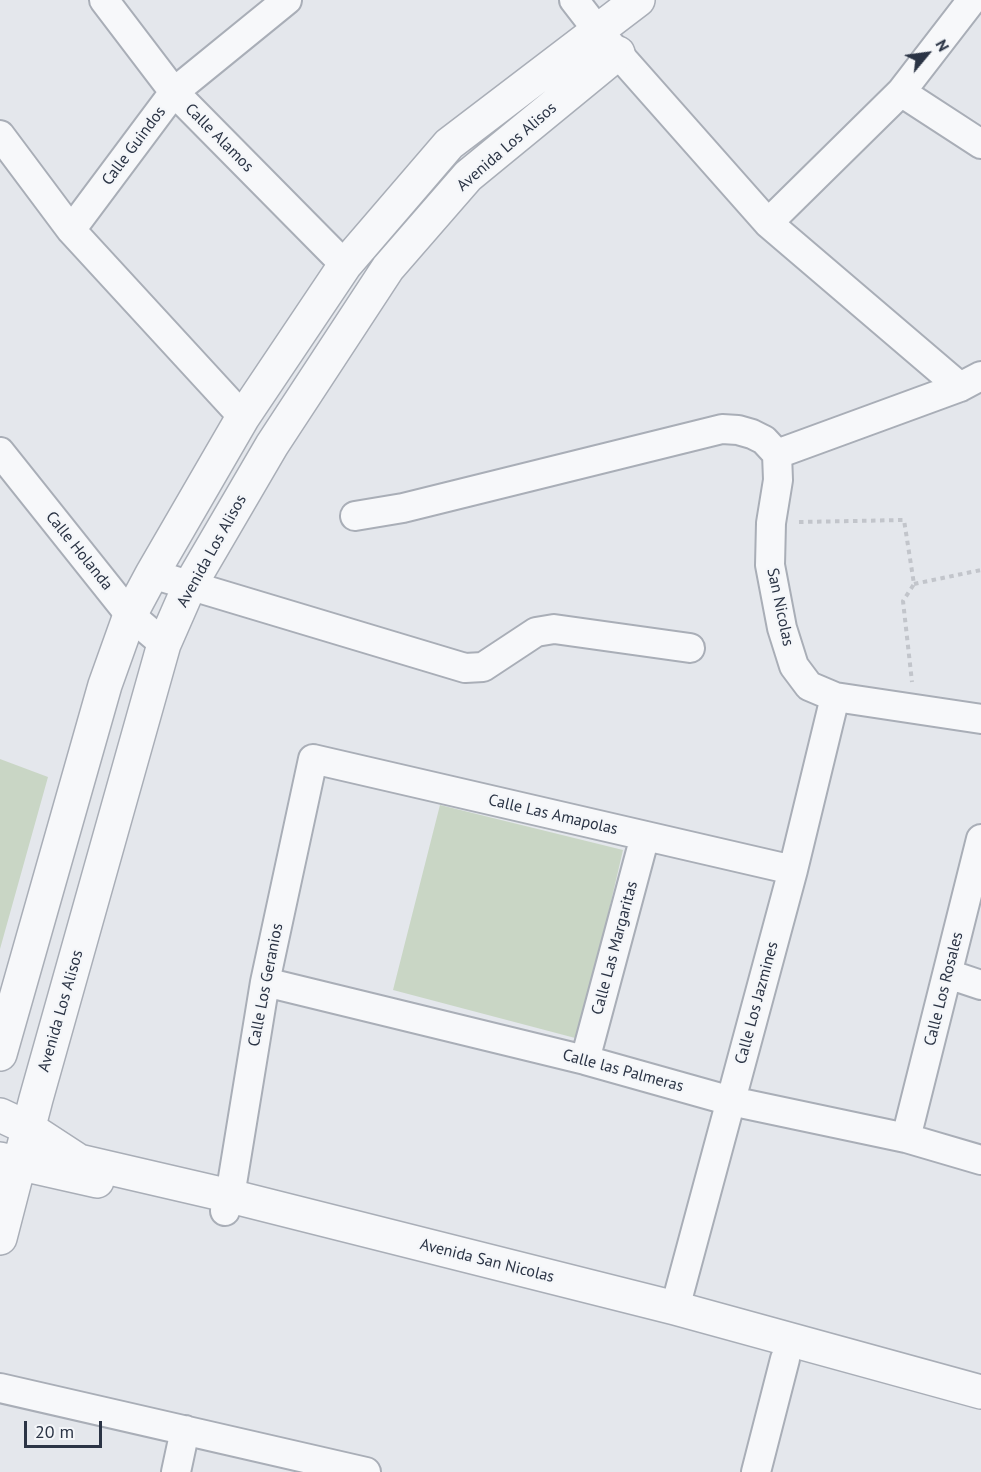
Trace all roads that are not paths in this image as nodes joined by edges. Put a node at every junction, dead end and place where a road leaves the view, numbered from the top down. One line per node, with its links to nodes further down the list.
1 (105, 0): 7 (street, Calle Alamos)
2 (287, 0): 7 (street, Calle Guindos)
3 (574, 0): 6 (street)
4 (638, 0): 6 (street, Avenida Los Alisos)
5 (972, 0): 8 (street)
6 (608, 42): 12 (street); 14 (street, Avenida Los Alisos); 21 (street, Avenida Los Alisos)
7 (174, 92): 13 (street, Calle Guindos); 14 (street, Calle Alamos)
8 (901, 92): 10 (street); 12 (street)
9 (0, 135): 11 (street)
10 (981, 144)
11 (9, 168): 13 (street)
12 (768, 223): 15 (street)
13 (71, 230): 16 (street)
14 (345, 265): 16 (street, Avenida Los Alisos)
15 (970, 381): 18 (street)
16 (243, 417): 20 (street, Avenida Los Alisos)
17 (0, 452): 22 (street, Calle Holanda)
18 (777, 454): 19 (street); 25 (street, San Nicolas)
19 (355, 516)
20 (152, 574): 21 (street); 22 (street, Avenida Los Alisos)
21 (189, 586): 23 (street, Avenida Los Alisos); 24 (street)
22 (130, 615): 23 (street, Calle Holanda); 34 (street, Avenida Los Alisos)
23 (165, 644): 37 (street, Avenida Los Alisos)
24 (690, 648)
25 (835, 697): 26 (street, San Nicolas); 30 (street, Calle Los Jazmines)
26 (981, 719)
27 (313, 759): 28 (street, Calle Las Amapolas); 32 (street, Calle Los Geranios)
28 (645, 836): 30 (street, Calle Las Amapolas); 35 (street, Calle Las Margaritas)
29 (981, 839): 31 (street, Calle Los Rosales)
30 (793, 870): 36 (street, Calle Los Jazmines)
31 (948, 974): 33 (street); 39 (street, Calle Los Rosales)
32 (265, 982): 35 (street, Calle las Palmeras); 43 (street, Calle Los Geranios)
33 (981, 985)
34 (0, 1054)
35 (585, 1060): 36 (street, Calle las Palmeras)
36 (731, 1101): 39 (street, Calle las Palmeras); 45 (street, Calle Los Jazmines)
37 (33, 1114): 38 (street, Avenida San Nicolas); 41 (street, Avenida Los Alisos); 42 (street, Avenida San Nicolas)
38 (0, 1115)
39 (906, 1138): 40 (street, Calle las Palmeras)
40 (981, 1160)
41 (9, 1161): 42 (street, Avenida San Nicolas); 44 (street, Avenida Los Alisos)
42 (76, 1168): 43 (street, Avenida San Nicolas); 44 (street)
43 (227, 1204): 45 (street, Avenida San Nicolas); 46 (street, Avenida San Nicolas)
44 (3, 1227)
45 (675, 1308): 48 (street, Avenida San Nicolas)
46 (785, 1359): 49 (street, Avenida San Nicolas); 53 (street)
47 (0, 1388): 50 (street)
48 (981, 1392)
49 (981, 1411)
50 (185, 1430): 51 (street); 52 (street)
51 (176, 1472)
52 (366, 1472)
53 (756, 1472)

